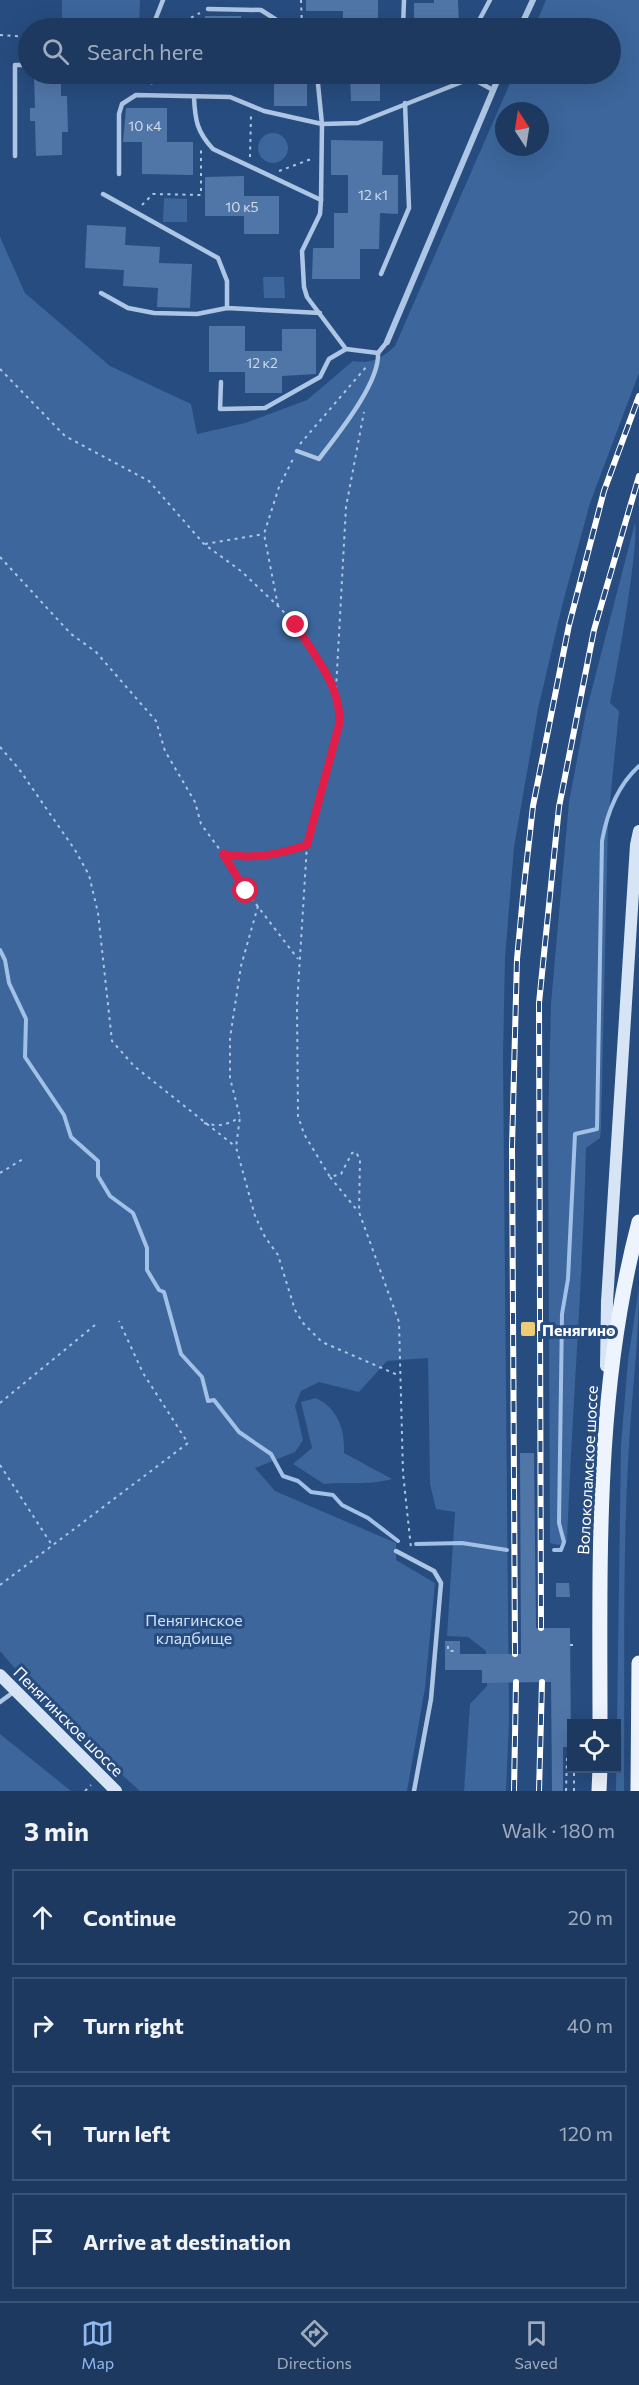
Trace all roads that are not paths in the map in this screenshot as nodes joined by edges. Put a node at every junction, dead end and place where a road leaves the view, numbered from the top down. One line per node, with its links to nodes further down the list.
1 (163, 0): 6 (lane)
2 (404, 0): 8 (lane)
3 (490, 0): 9 (lane)
4 (533, 0): 10 (street)
5 (208, 9): 7 (lane)
6 (156, 18)
7 (273, 18)
8 (403, 18)
9 (481, 18)
10 (525, 18)
11 (18, 65): 20 (lane)
12 (318, 84): 19 (lane)
13 (456, 84): 18 (lane)
14 (482, 84): 16 (lane)
15 (496, 84): 16 (street)
16 (493, 90): 28 (street)
17 (194, 97): 19 (lane); 21 (lane); 23 (lane)
18 (405, 103): 19 (lane); 24 (lane)
19 (322, 124): 23 (lane)
20 (15, 156)
21 (119, 174)
22 (103, 194): 26 (lane)
23 (321, 200): 27 (lane)
24 (381, 274)
25 (101, 293): 26 (lane)
26 (227, 308): 27 (lane)
27 (320, 313): 29 (lane)
28 (387, 342): 30 (lane)
29 (346, 349): 30 (lane); 31 (lane)
30 (378, 353): 32 (lane)
31 (220, 382)
32 (297, 451)
33 (639, 831): 35 (main road)
34 (639, 1222): 35 (main road, Волоколамское шоссе)
35 (606, 1404): 41 (main road, Волоколамское шоссе)
36 (396, 1551): 44 (lane)
37 (639, 1663): 46 (main road)
38 (0, 1675): 39 (main road, Пенягинское шоссе)
39 (15, 1691): 40 (lane); 43 (main road, Пенягинское шоссе)
40 (0, 1702)
41 (600, 1719)
42 (600, 1773): 45 (main road)
43 (116, 1791)
44 (414, 1791)
45 (599, 1791)
46 (638, 1791)

